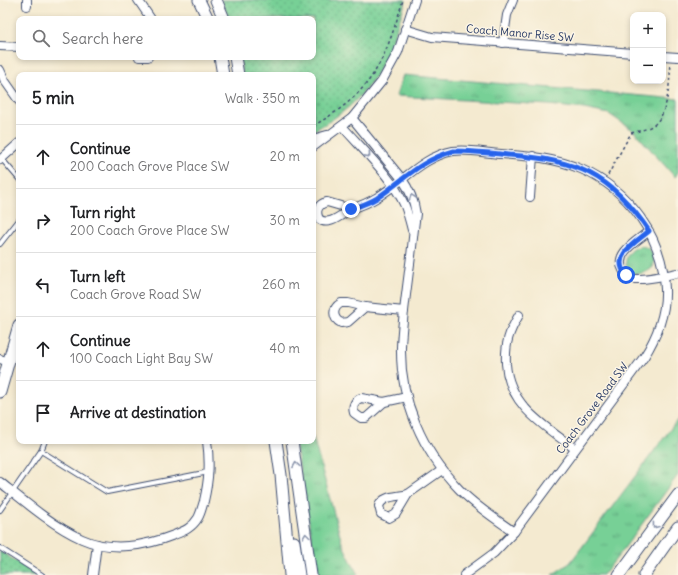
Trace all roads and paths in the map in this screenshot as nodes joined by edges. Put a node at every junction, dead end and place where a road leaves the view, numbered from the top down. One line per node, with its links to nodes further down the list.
1 (138, 0): 7 (street)
2 (199, 0): 8 (main road)
3 (216, 0): 9 (main road)
4 (403, 0): 23 (path)
5 (415, 0): 10 (street)
6 (513, 0): 11 (street)
7 (149, 16)
8 (207, 16)
9 (223, 16)
10 (405, 30): 11 (street, Coach Manor Rise SW); 22 (street)
11 (502, 43): 14 (street, Coach Manor Rise SW)
12 (0, 46): 13 (street)
13 (16, 47)
14 (630, 53)
15 (671, 56): 33 (path)
16 (220, 60): 19 (main road)
17 (236, 60): 20 (main road)
18 (0, 70): 21 (street)
19 (222, 72)
20 (238, 72)
21 (16, 97)
22 (352, 118): 24 (street); 32 (street)
23 (316, 124)
24 (342, 126): 25 (street); 34 (street, one-way to 34)
25 (331, 133): 26 (street); 27 (street)
26 (316, 138)
27 (316, 145)
28 (16, 146): 30 (street)
29 (533, 156): 32 (street, Coach Grove Road SW); 33 (street, Coach Grove Road SW); 35 (street)
30 (0, 159): 31 (lane)
31 (16, 176)
32 (402, 179): 34 (street, Coach Grove Road SW); 39 (street, one-way to 32)
33 (604, 182): 38 (street, Coach Grove Road SW)
34 (393, 186): 36 (street, Coach Grove Road SW); 39 (street)
35 (530, 197)
36 (351, 209)
37 (16, 224): 40 (lane)
38 (649, 231): 42 (street, Coach Grove Road SW); 42 (street)
39 (413, 235): 44 (street)
40 (0, 244)
41 (678, 273): 42 (street)
42 (663, 275): 55 (street, Coach Grove Road SW)
43 (365, 307): 44 (street)
44 (404, 311): 49 (street)
45 (519, 315): 55 (street)
46 (16, 331): 47 (main road)
47 (4, 361): 48 (main road)
48 (0, 392)
49 (407, 398): 50 (street); 57 (street)
50 (384, 402)
51 (44, 444): 56 (lane)
52 (207, 444): 58 (street)
53 (276, 444): 59 (main road)
54 (292, 444): 73 (main road, one-way to 54)
55 (575, 449): 66 (street, Coach Grove Road SW)
56 (41, 451): 58 (lane); 61 (lane)
57 (442, 470): 62 (street); 66 (street)
58 (209, 472): 67 (street)
59 (281, 475): 71 (main road); 72 (main road)
60 (0, 482): 61 (street)
61 (12, 491): 64 (lane); 67 (street)
62 (408, 494)
63 (678, 495): 75 (main road, one-way to 75)
64 (0, 510)
65 (678, 527): 76 (main road)
66 (514, 532): 74 (street, Coach Grove Road SW)
67 (97, 544): 70 (street)
68 (0, 548): 69 (lane)
69 (42, 575)
70 (93, 575)
71 (290, 575)
72 (299, 575)
73 (312, 575)
74 (464, 575)
75 (619, 575)
76 (644, 575)

